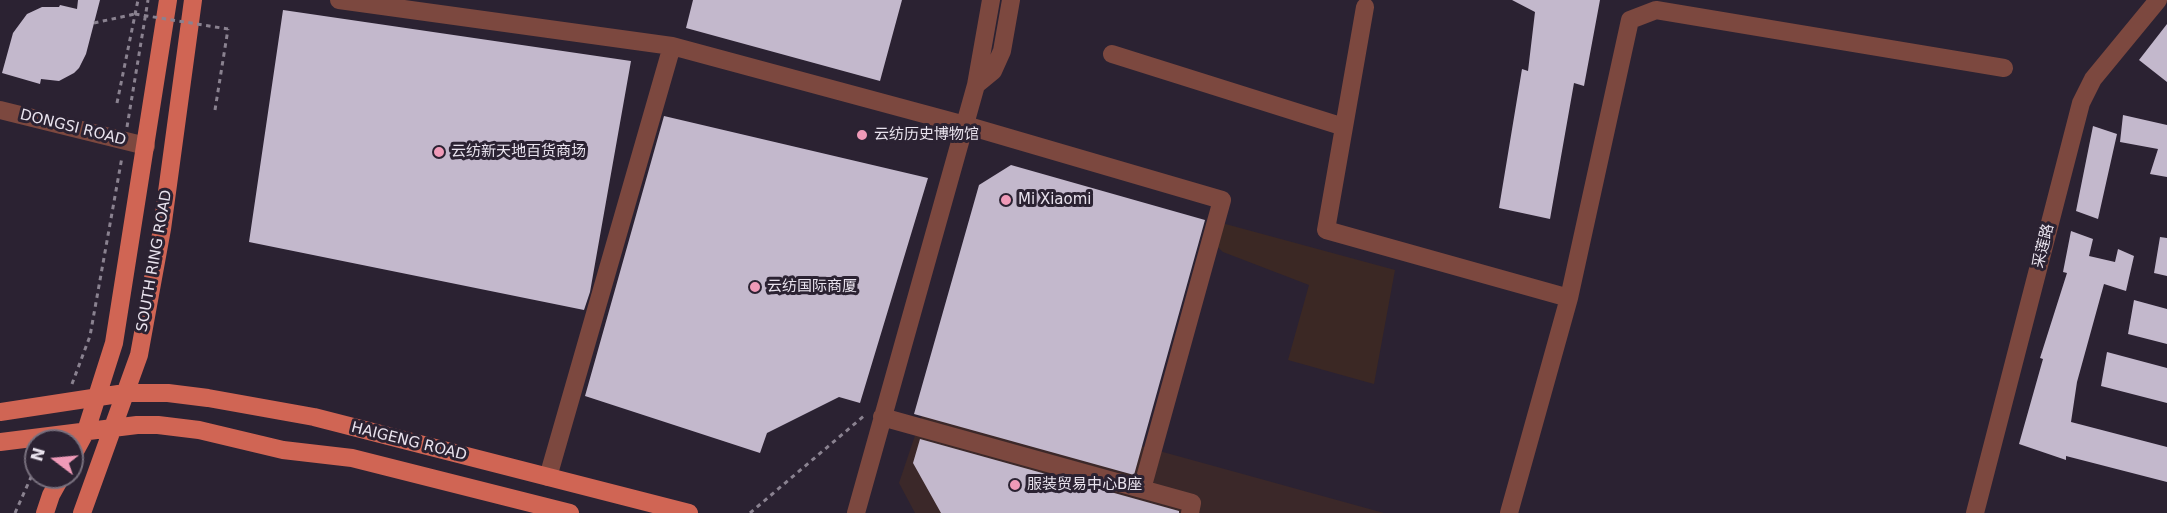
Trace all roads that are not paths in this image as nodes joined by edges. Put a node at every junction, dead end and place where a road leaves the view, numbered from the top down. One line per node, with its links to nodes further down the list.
1 (168, 0): 15 (main road, SOUTH RING ROAD)
2 (193, 0): 17 (main road, SOUTH RING ROAD)
3 (339, 0): 8 (street)
4 (991, 0): 11 (street)
5 (1011, 0): 11 (street)
6 (2157, 0): 35 (street, 采莲路)
7 (1365, 7): 14 (street)
8 (672, 46): 13 (street); 25 (street)
9 (1112, 54): 14 (street)
10 (2004, 68): 16 (street)
11 (976, 85): 13 (street)
12 (0, 110): 15 (street, DONGSI ROAD)
13 (965, 125): 20 (street); 27 (street)
14 (1344, 127): 16 (street)
15 (146, 146): 18 (main road, SOUTH RING ROAD)
16 (1569, 298): 34 (street)
17 (125, 393): 18 (main road, HAIGENG ROAD); 21 (main road, SOUTH RING ROAD); 25 (main road, HAIGENG ROAD)
18 (96, 399): 19 (main road, HAIGENG ROAD); 22 (main road, SOUTH RING ROAD)
19 (0, 412)
20 (875, 415): 27 (street); 32 (street)
21 (113, 429): 22 (main road, HAIGENG ROAD); 29 (main road, SOUTH RING ROAD); 30 (main road, HAIGENG ROAD)
22 (86, 431): 23 (main road, SOUTH RING ROAD); 24 (main road, HAIGENG ROAD)
23 (84, 435)
24 (0, 442)
25 (548, 477): 31 (main road, HAIGENG ROAD)
26 (54, 489): 28 (main road)
27 (1142, 489): 33 (street)
28 (45, 513)
29 (82, 513)
30 (570, 513)
31 (689, 513)
32 (856, 513)
33 (1190, 513)
34 (1509, 513)
35 (1975, 513)

